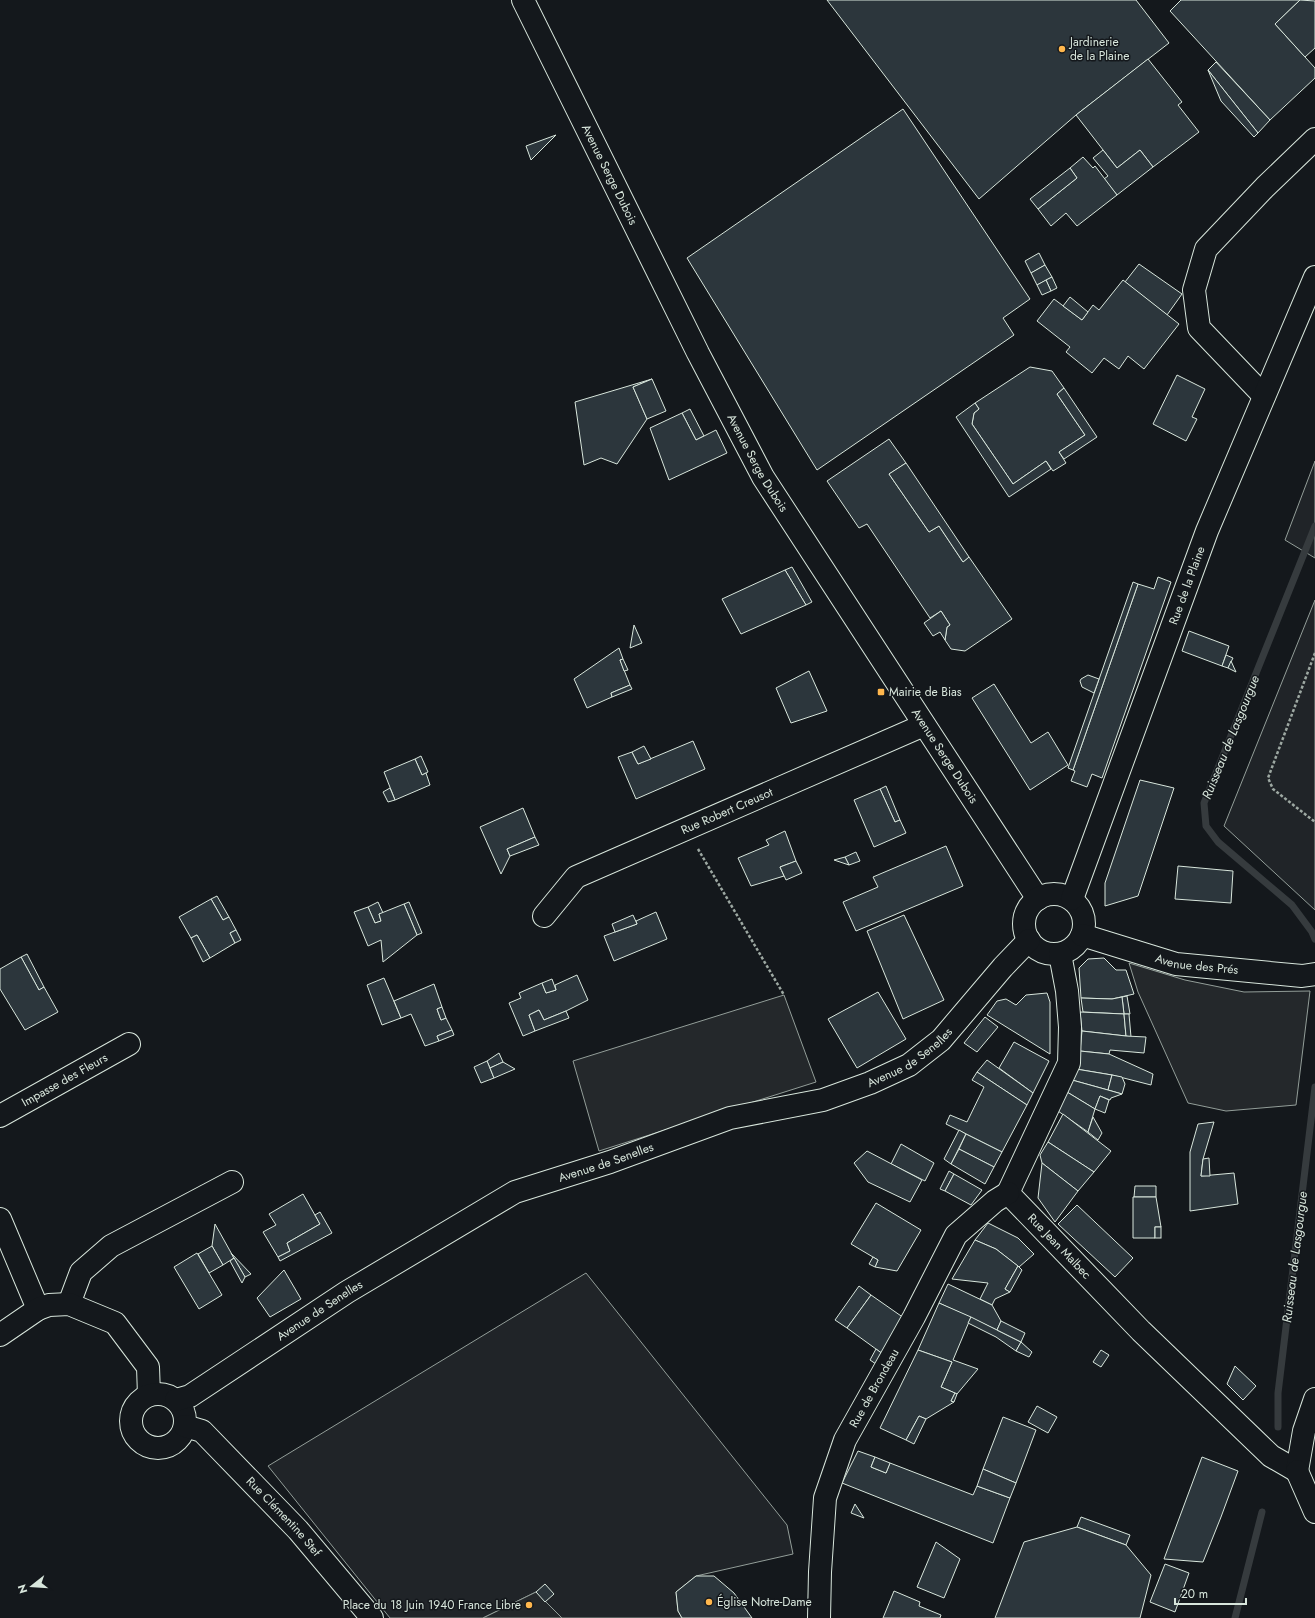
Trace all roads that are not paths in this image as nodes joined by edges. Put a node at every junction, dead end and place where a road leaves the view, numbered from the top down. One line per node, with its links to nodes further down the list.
1 (523, 0): 5 (street, Avenue Serge Dubois)
2 (1315, 139): 4 (street)
3 (1315, 277): 4 (street, Rue de la Plaine)
4 (1264, 396): 7 (street, Rue de la Plaine)
5 (924, 725): 6 (street, Avenue Serge Dubois); 8 (street, Rue Robert Creusot)
6 (1038, 899): 7 (street); 10 (street)
7 (1072, 900): 9 (street)
8 (544, 916)
9 (1082, 935): 11 (street); 12 (street, Avenue des Prés)
10 (1029, 940): 11 (street); 23 (street, Avenue de Senelles)
11 (1060, 954): 16 (street)
12 (1315, 974)
13 (130, 1044): 14 (street, Impasse des Fleurs)
14 (0, 1116)
15 (232, 1182): 18 (street)
16 (1008, 1193): 25 (street, Rue Jean Malbec); 28 (street, Rue de Brondeau)
17 (0, 1219): 19 (street)
18 (69, 1304): 19 (street); 21 (street)
19 (38, 1309): 20 (street)
20 (0, 1335)
21 (149, 1395): 23 (street); 24 (street)
22 (1315, 1399): 25 (street)
23 (176, 1400): 24 (street)
24 (186, 1426): 27 (street, Rue Clémentine Stef)
25 (1297, 1471): 26 (street)
26 (1315, 1512)
27 (372, 1618)
28 (819, 1618)

